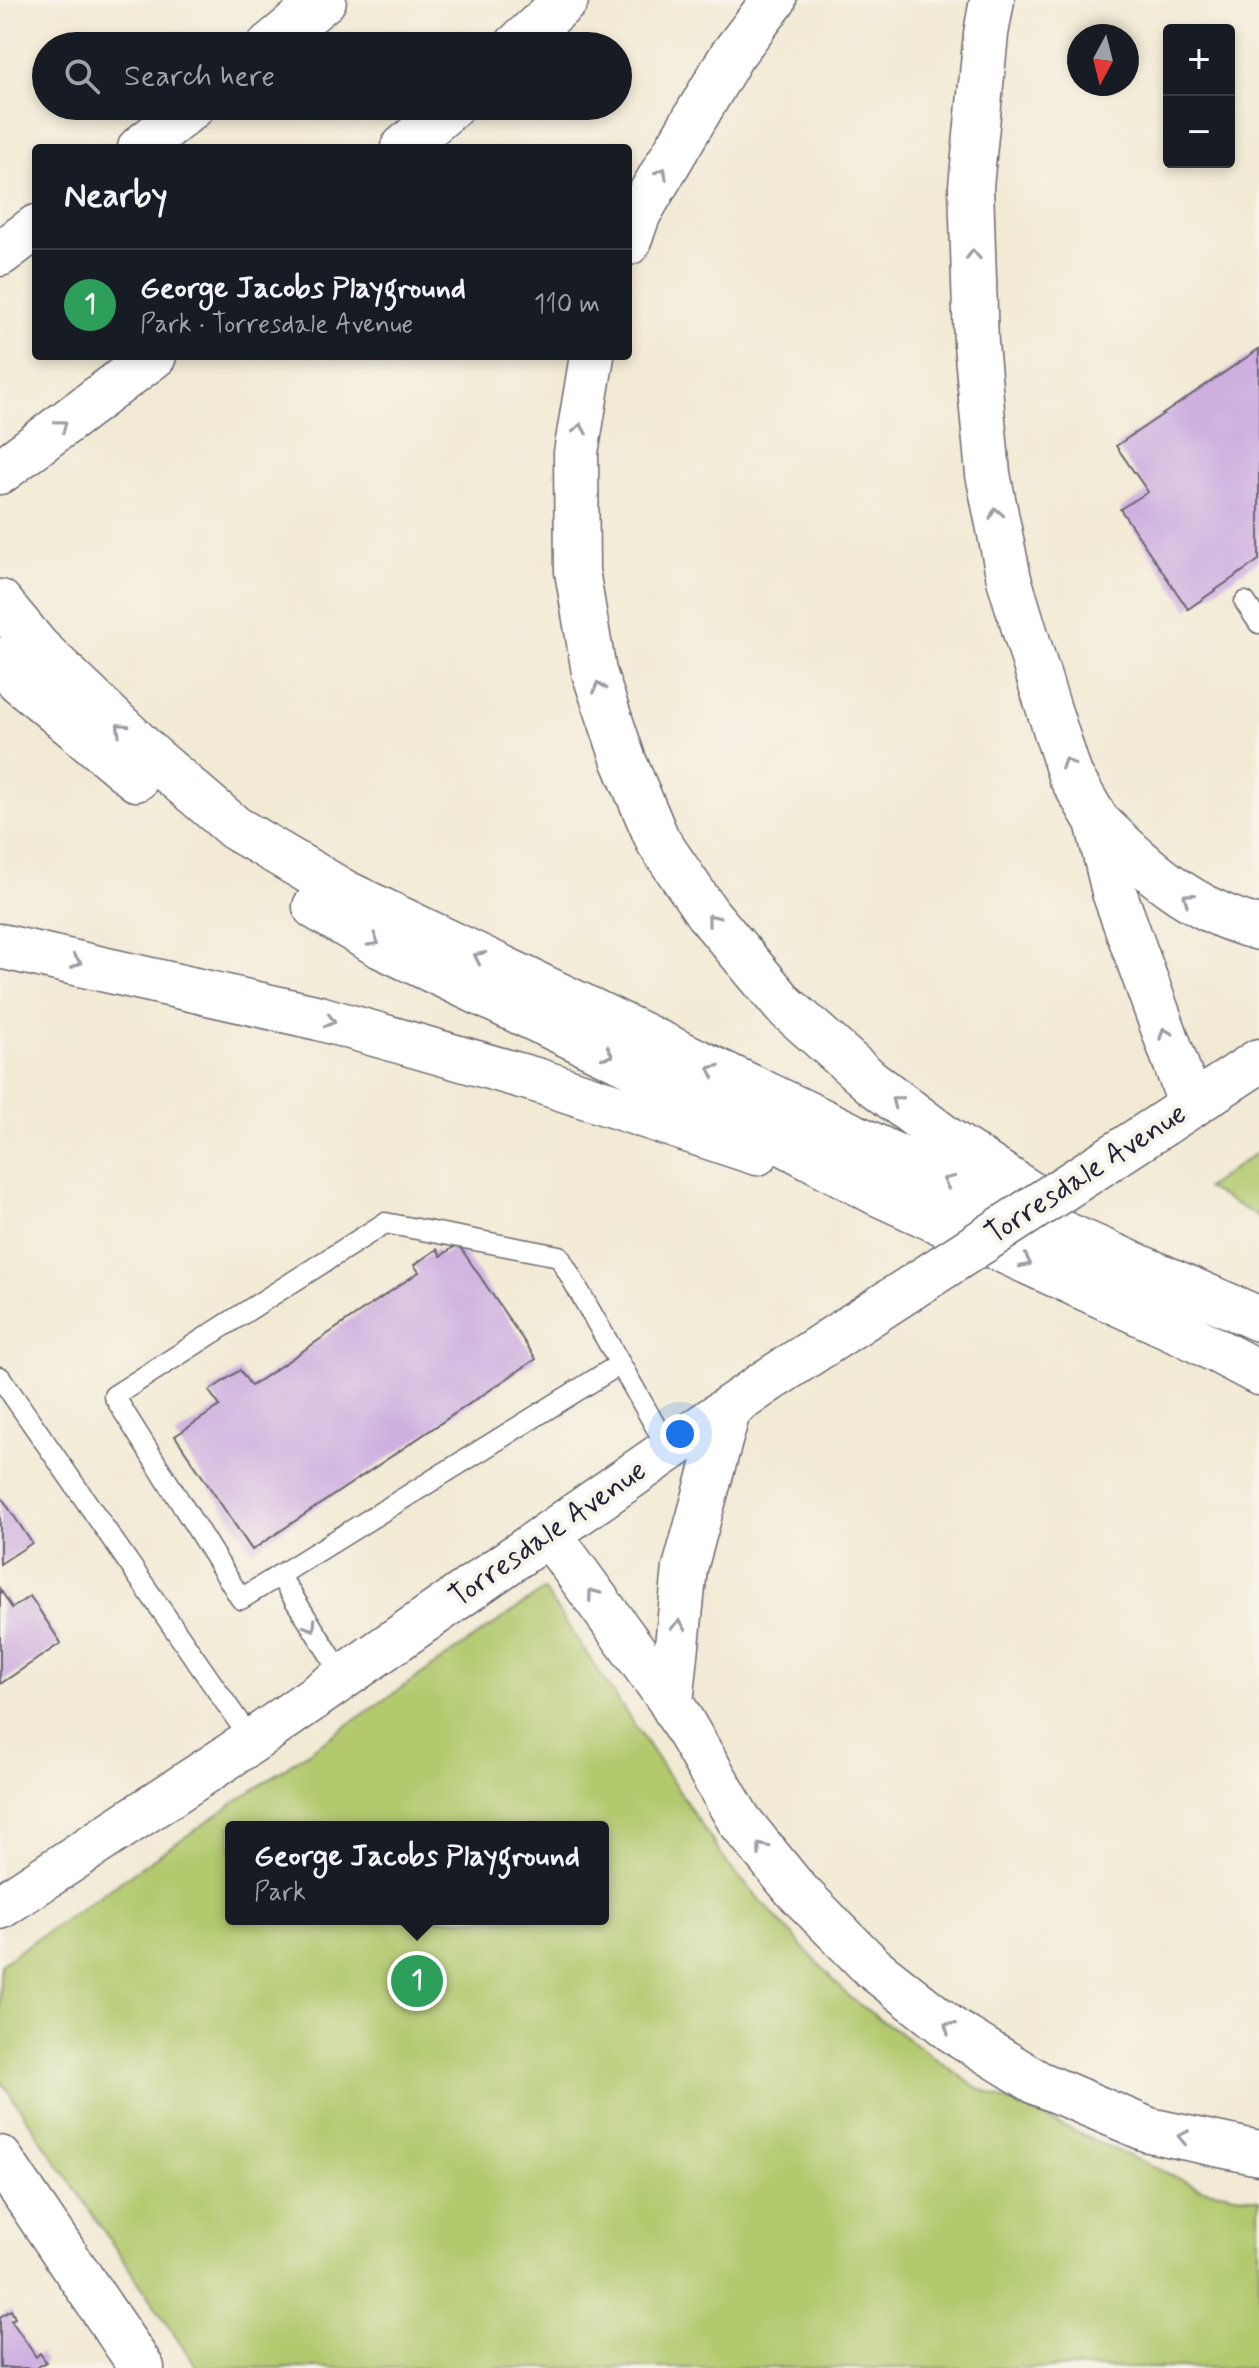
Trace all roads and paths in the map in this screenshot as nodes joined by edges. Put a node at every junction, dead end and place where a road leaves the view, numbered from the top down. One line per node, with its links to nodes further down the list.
1 (566, 0): 4 (main road)
2 (774, 0): 10 (main road, one-way to 2)
3 (992, 0): 19 (main road, one-way to 3)
4 (531, 32)
5 (175, 120): 7 (main road)
6 (436, 120): 8 (main road)
7 (145, 144)
8 (408, 144)
9 (32, 230): 11 (main road)
10 (632, 232)
11 (0, 254)
12 (149, 360): 14 (main road, one-way to 12)
13 (591, 360): 25 (main road, one-way to 13)
14 (0, 472)
15 (1245, 602): 17 (lane)
16 (2, 605): 25 (main road, one-way to 16)
17 (1259, 623)
18 (0, 660): 24 (main road, one-way to 24)
19 (1097, 821): 20 (main road, one-way to 19); 23 (main road, one-way to 19)
20 (1259, 928)
21 (0, 946): 24 (main road, one-way to 24)
22 (1259, 1061): 23 (main road, Torresdale Avenue)
23 (1177, 1115): 30 (main road, Torresdale Avenue, bridge)
24 (879, 1194): 28 (main road, one-way to 28)
25 (1199, 1291): 26 (main road)
26 (1259, 1319)
27 (620, 1364): 31 (lane); 33 (lane); 33 (lane)
28 (1259, 1373)
29 (0, 1377): 36 (lane)
30 (729, 1408): 31 (main road, Torresdale Avenue); 35 (main road, one-way to 30)
31 (669, 1450): 32 (main road, Torresdale Avenue)
32 (549, 1534): 34 (main road, Torresdale Avenue); 35 (main road, one-way to 32)
33 (279, 1575): 34 (lane, one-way to 34)
34 (344, 1677): 36 (main road, Torresdale Avenue)
35 (671, 1703): 38 (main road, one-way to 35)
36 (252, 1741): 37 (main road, Torresdale Avenue)
37 (0, 1907)
38 (1259, 2153)
39 (0, 2158): 40 (main road)
40 (142, 2368)

